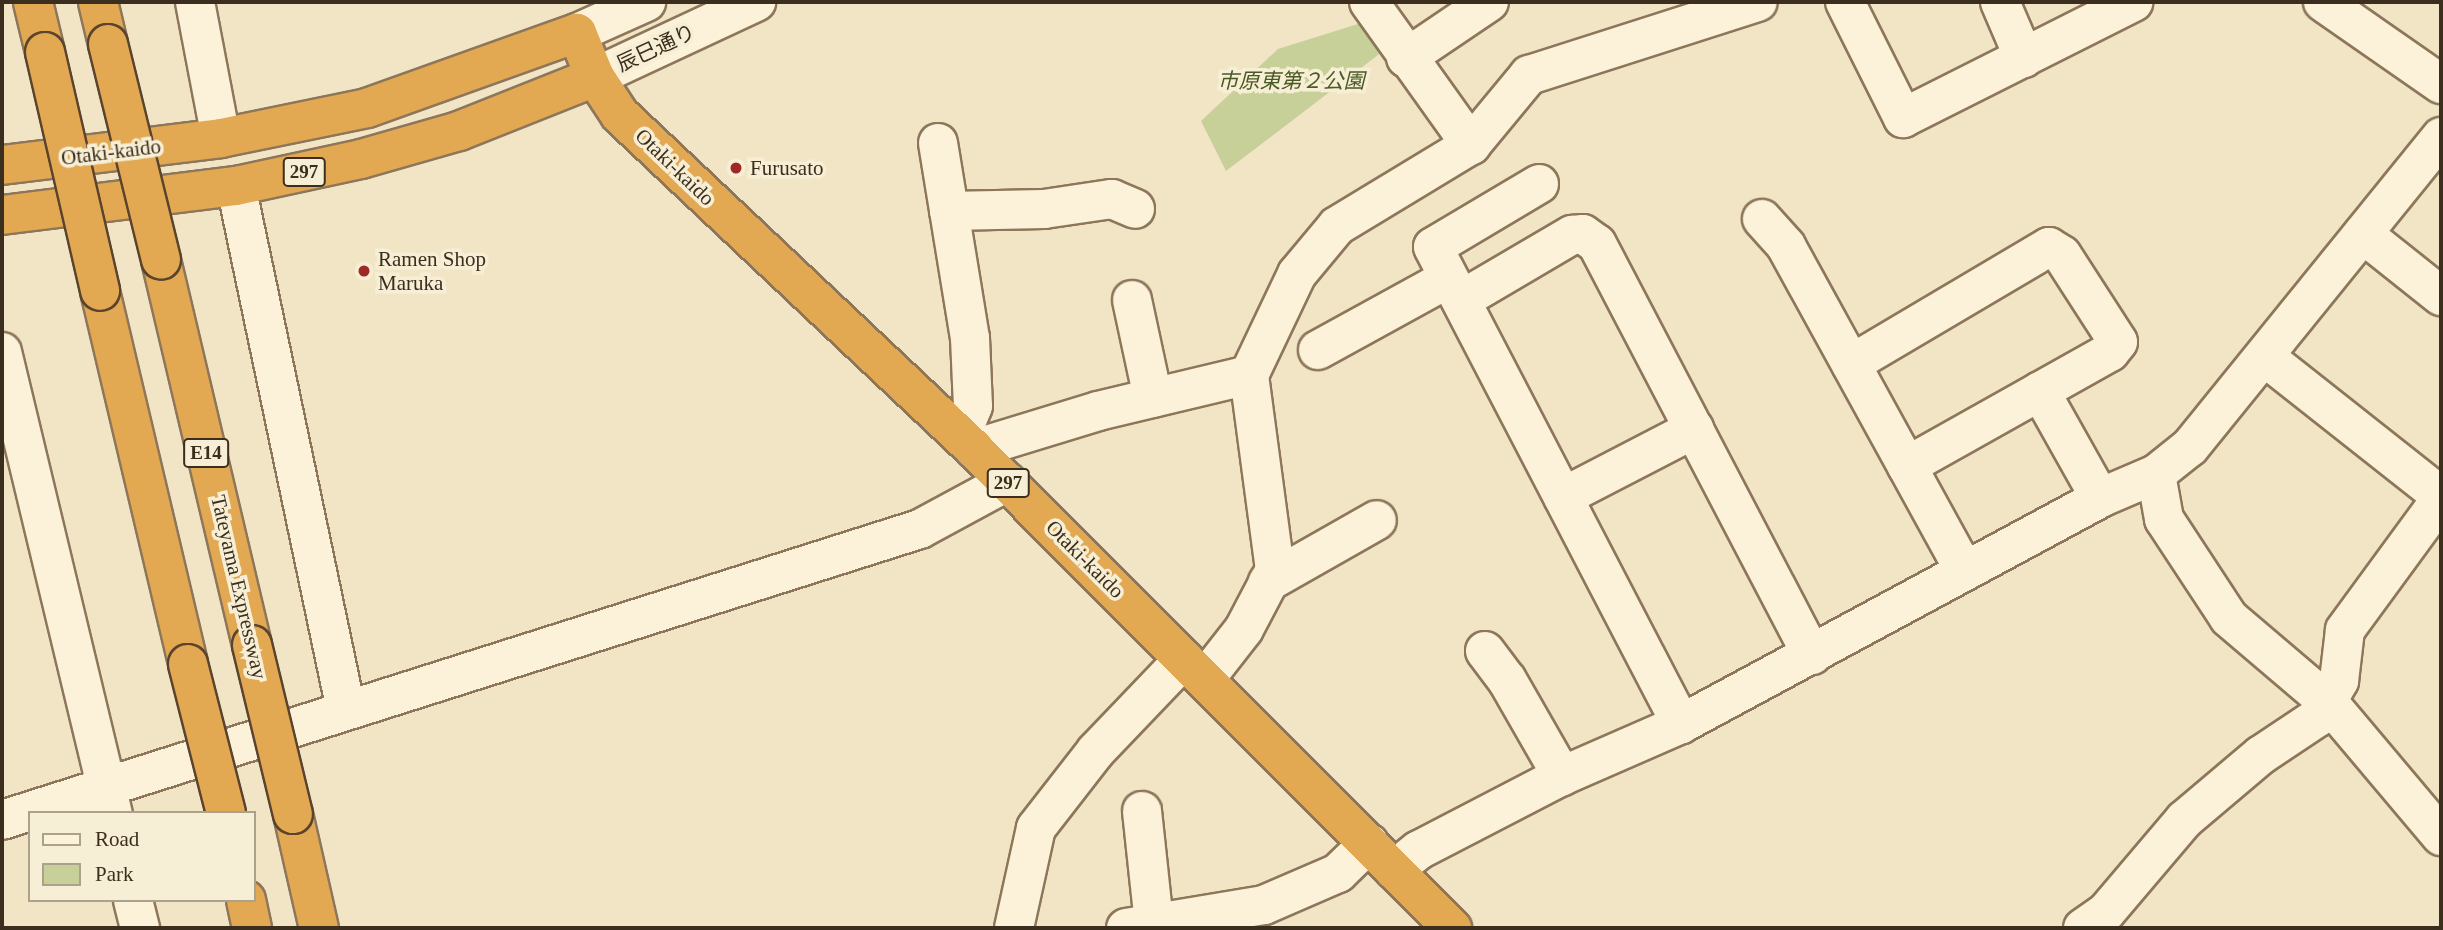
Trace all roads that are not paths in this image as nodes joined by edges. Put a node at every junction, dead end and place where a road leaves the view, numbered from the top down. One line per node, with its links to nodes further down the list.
1 (33, 2): 60 (highway, bridge)
2 (98, 2): 72 (highway, Tateyama Expressway / E14, bridge)
3 (195, 2): 19 (street)
4 (646, 2): 13 (street)
5 (756, 2): 16 (street, 辰巳通り)
6 (1369, 2): 14 (street)
7 (1489, 2): 14 (street)
8 (1758, 2): 21 (street)
9 (1845, 2): 15 (street)
10 (2000, 2): 15 (street)
11 (2134, 2): 15 (street)
12 (2323, 2): 17 (street)
13 (577, 33): 16 (highway, Otaki-kaido / 297); 19 (highway, Otaki-kaido / 297)
14 (1406, 58): 21 (street)
15 (2024, 58)
16 (594, 77): 24 (highway, 297); 41 (highway, Otaki-kaido / 297)
17 (2441, 84)
18 (2441, 137): 29 (street)
19 (221, 138): 22 (highway, Otaki-kaido / 297)
20 (938, 143): 26 (street)
21 (1472, 145): 37 (street)
22 (2, 165)
23 (1539, 184): 30 (street)
24 (236, 186): 27 (highway, 297); 55 (street)
25 (1135, 209): 26 (street)
26 (949, 211): 41 (street)
27 (2, 215)
28 (1762, 219): 36 (street)
29 (2363, 234): 31 (street); 35 (street)
30 (1448, 275): 33 (street); 40 (street); 45 (street)
31 (2441, 296)
32 (1132, 300): 39 (street)
33 (1318, 350)
34 (2, 352): 58 (street)
35 (2265, 357): 43 (street); 47 (street)
36 (1851, 364): 38 (street); 42 (street)
37 (1248, 375): 39 (street); 50 (street)
38 (2040, 391): 42 (street); 46 (street)
39 (1153, 398): 41 (street)
40 (1694, 429): 45 (street); 52 (street)
41 (968, 443): 44 (highway, Otaki-kaido / 297)
42 (1907, 466): 49 (street)
43 (2156, 474): 46 (street); 54 (street)
44 (1007, 482): 53 (highway, Otaki-kaido / 297); 55 (street)
45 (1563, 497): 56 (street)
46 (2100, 498): 49 (street)
47 (2441, 498): 54 (street)
48 (1377, 520): 50 (street)
49 (1965, 571): 52 (street)
50 (1269, 582): 53 (street)
51 (1485, 651): 57 (street)
52 (1812, 655): 56 (street)
53 (1194, 669): 65 (highway, Otaki-kaido / 297); 73 (street)
54 (2329, 704): 64 (street); 75 (street)
55 (346, 710): 58 (street)
56 (1681, 724): 57 (street)
57 (1562, 776): 65 (street)
58 (109, 799): 59 (street)
59 (48, 811)
60 (225, 811)
61 (1142, 811): 69 (street)
62 (28, 815): 63 (street)
63 (2, 820)
64 (2441, 836)
65 (1382, 856): 68 (street); 74 (highway, Otaki-kaido / 297)
66 (134, 902): 70 (street)
67 (246, 902): 71 (highway)
68 (1269, 917): 69 (street)
69 (1140, 925)
70 (140, 928)
71 (252, 928)
72 (319, 928)
73 (1014, 928)
74 (1452, 928)
75 (2083, 928)

